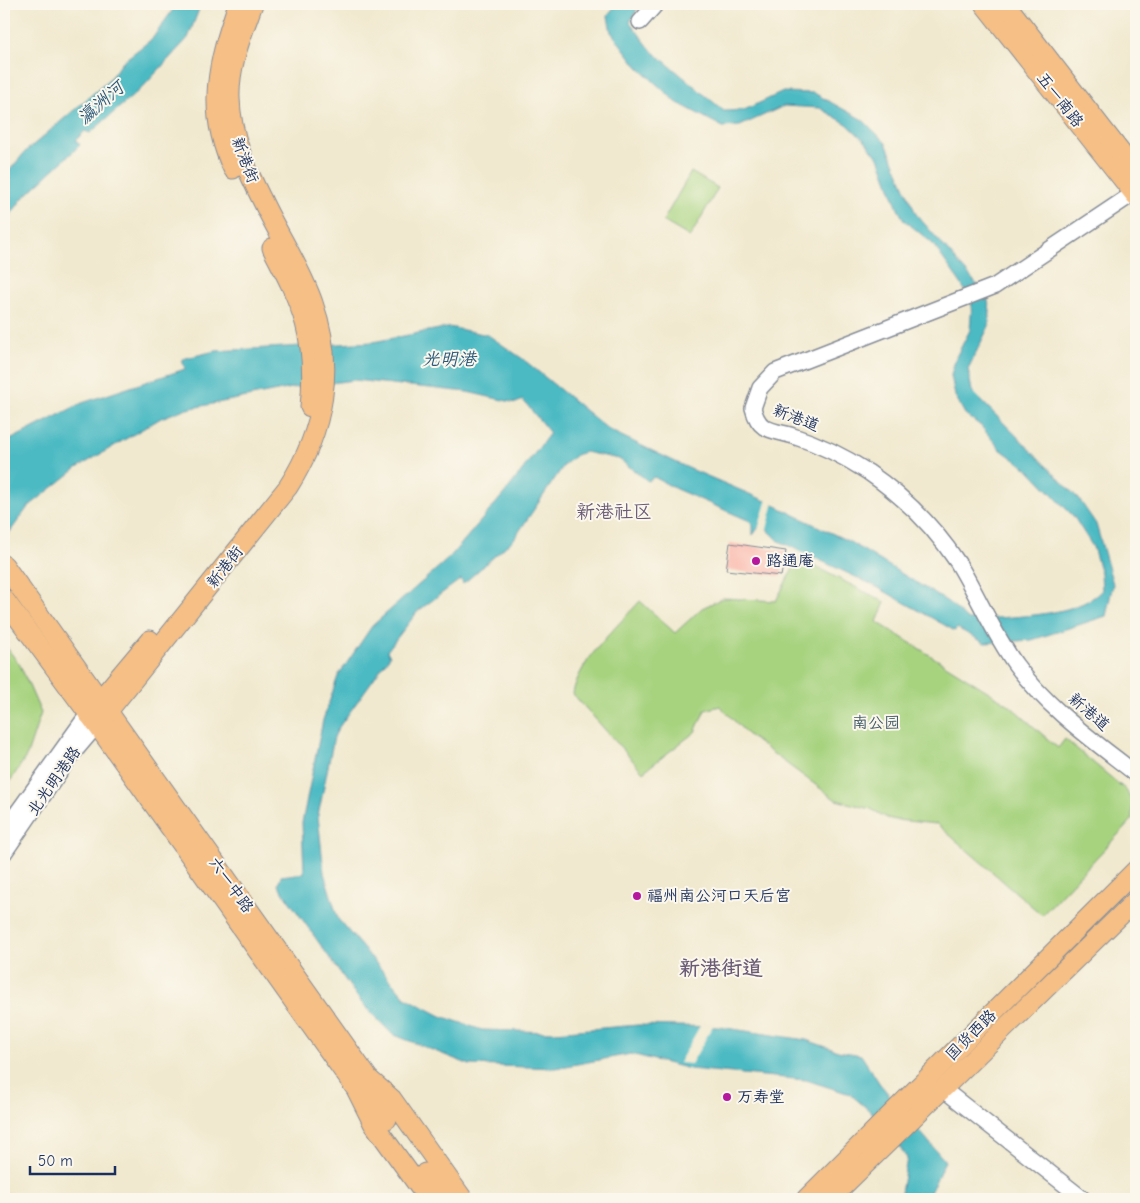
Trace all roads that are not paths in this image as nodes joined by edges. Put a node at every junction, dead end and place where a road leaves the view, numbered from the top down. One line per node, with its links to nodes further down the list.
1 (238, 4): 9 (main road, 新港街)
2 (253, 4): 9 (main road, 新港街)
3 (656, 4): 6 (street)
4 (984, 4): 8 (main road, 五一南路)
5 (1006, 4): 7 (main road, 五一南路)
6 (640, 22)
7 (1136, 172)
8 (1135, 194): 13 (street, 新港道)
9 (315, 335): 12 (main road, 新港街)
10 (4, 566): 12 (main road, 六一中路)
11 (4, 599): 12 (main road, 六一中路)
12 (98, 713): 14 (street, 北光明港路); 15 (street, 北光明港路); 18 (main road, 六一中路)
13 (1136, 774)
14 (4, 832)
15 (4, 853)
16 (1136, 870): 23 (main road, 国货西路)
17 (1136, 900): 19 (main road, 国货西路)
18 (363, 1084): 20 (main road, 六一中路); 21 (main road); 22 (main road, 六一中路)
19 (936, 1094): 24 (main road, 国货西路); 25 (street)
20 (428, 1199)
21 (444, 1199)
22 (463, 1199)
23 (806, 1199)
24 (830, 1199)
25 (1083, 1199)

